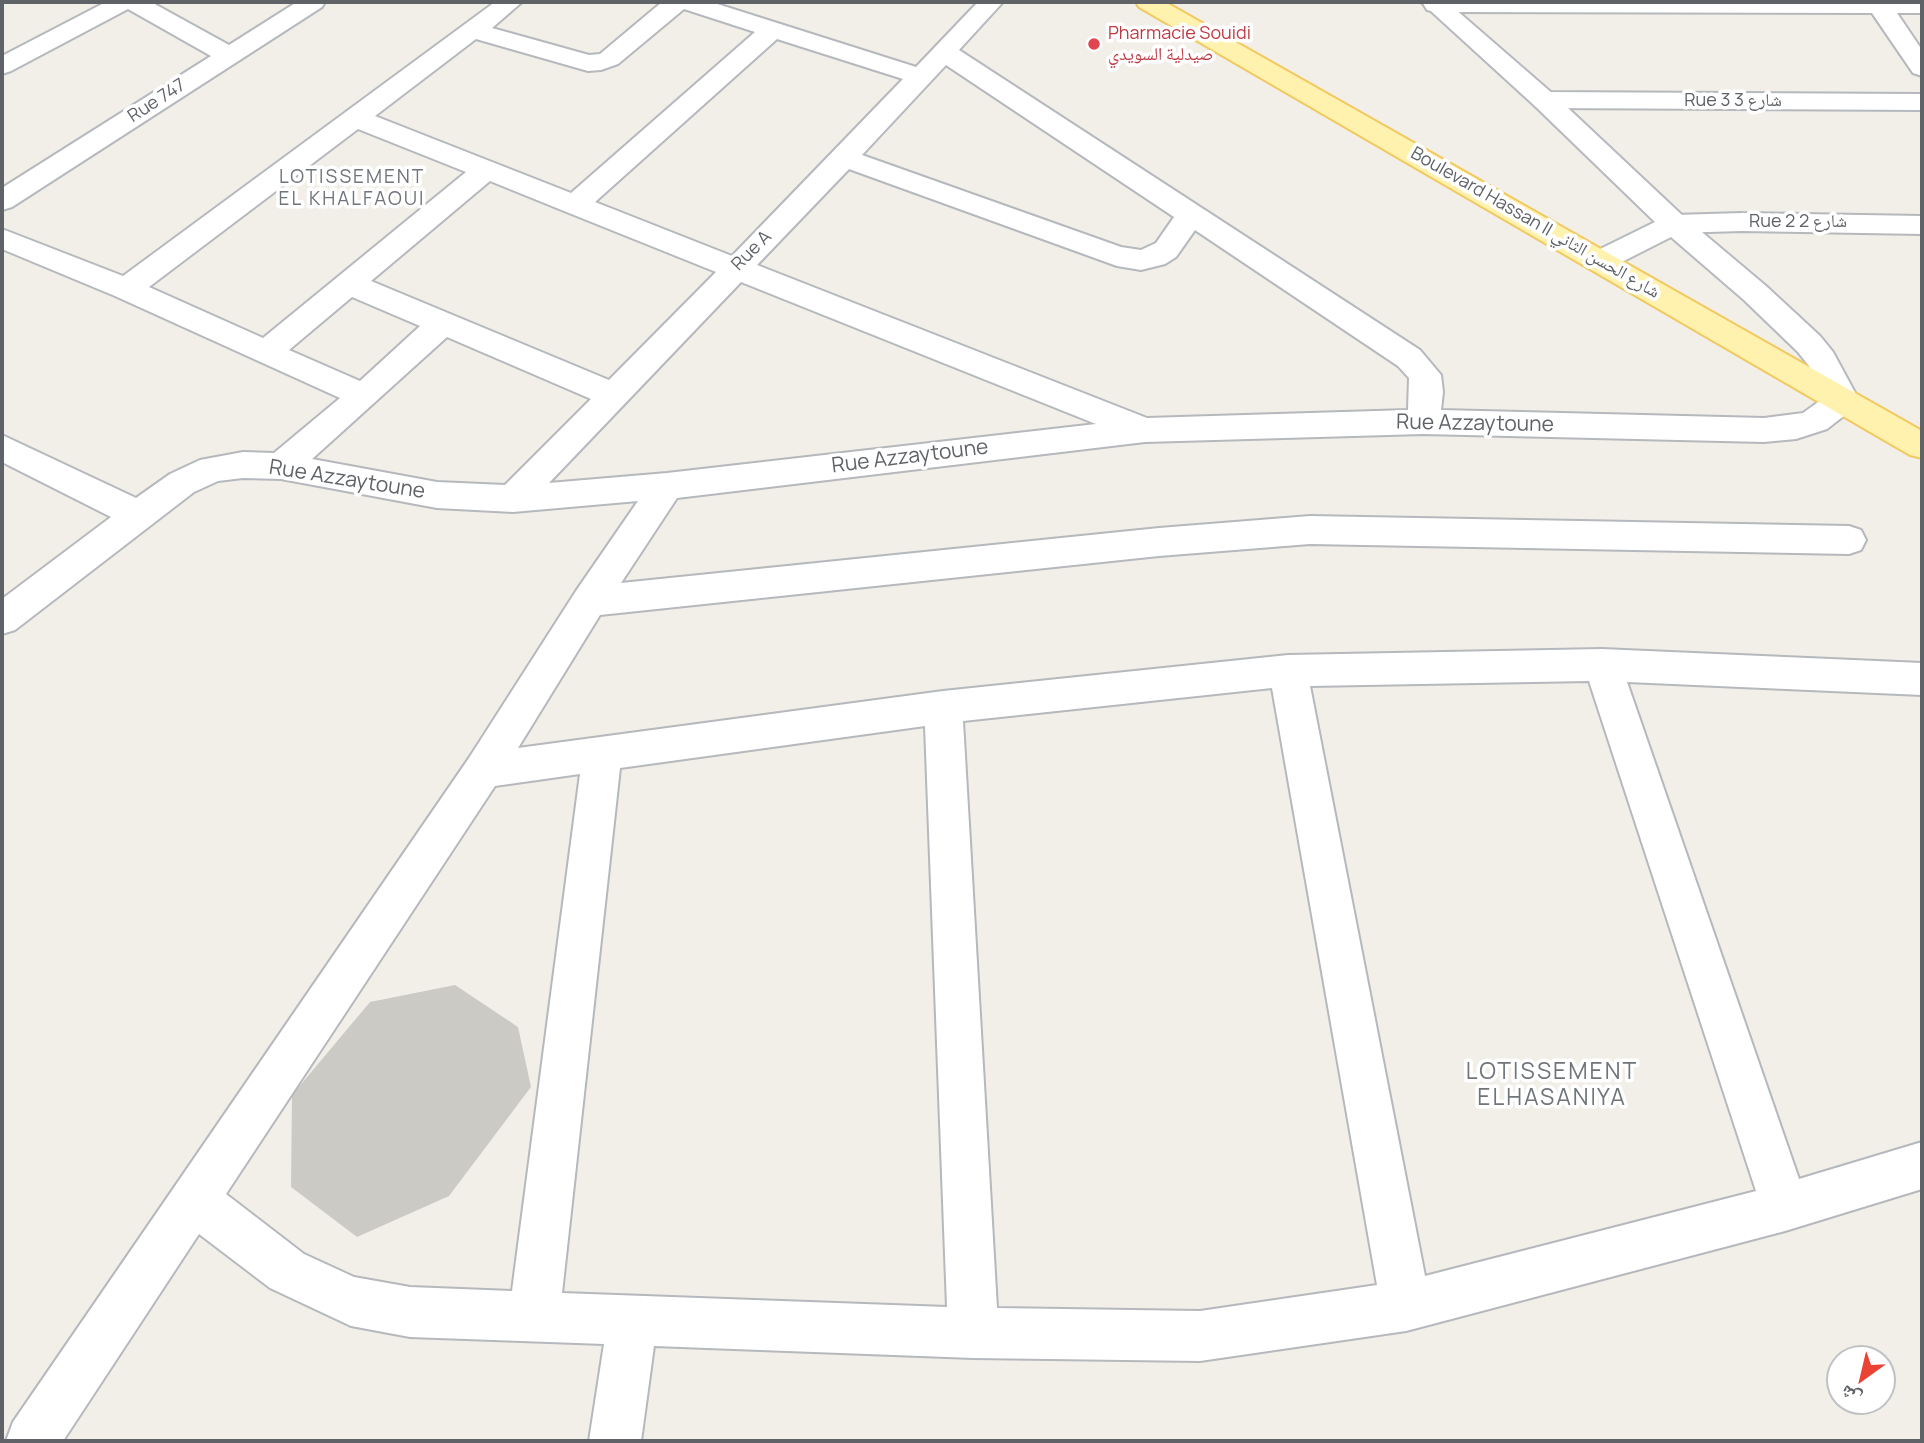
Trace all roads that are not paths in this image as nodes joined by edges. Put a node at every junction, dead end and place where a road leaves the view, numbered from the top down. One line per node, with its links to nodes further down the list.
1 (124, 2): 16 (street)
2 (133, 2): 15 (street)
3 (313, 2): 15 (street, Rue 747)
4 (510, 2): 13 (street)
5 (677, 2): 13 (street)
6 (687, 2): 12 (street)
7 (991, 2): 14 (street, Rue A)
8 (1148, 2): 30 (main road, Boulevard Hassan II شارع الحسن الثاني)
9 (1434, 3): 10 (street); 19 (street)
10 (1879, 6): 11 (street); 17 (street)
11 (1922, 6)
12 (773, 29): 18 (street); 25 (street)
13 (472, 30): 21 (street)
14 (943, 51): 18 (street, Rue A); 26 (street)
15 (229, 55): 24 (street, Rue 747)
16 (2, 66)
17 (1922, 68)
18 (919, 76): 22 (street, Rue A)
19 (1544, 100): 20 (street, Rue 3 شارع 3); 27 (street)
20 (1922, 102)
21 (355, 118): 23 (street); 33 (street)
22 (844, 158): 26 (street); 31 (street, Rue A)
23 (486, 170): 25 (street); 32 (street)
24 (2, 201)
25 (574, 205): 31 (street)
26 (1192, 213): 39 (street)
27 (1674, 223): 28 (street, Rue 2 شارع 2); 30 (street); 38 (street)
28 (1922, 225)
29 (2, 238): 33 (street)
30 (1600, 261): 38 (main road, Boulevard Hassan II شارع الحسن الثاني)
31 (735, 268): 36 (street, Rue A); 40 (street)
32 (349, 284): 34 (street); 35 (street)
33 (126, 289): 35 (street)
34 (443, 323): 36 (street); 37 (street)
35 (266, 352): 37 (street)
36 (613, 395): 45 (street, Rue A)
37 (365, 396): 43 (street)
38 (1843, 400): 39 (street, Rue Azzaytoune); 41 (main road, Boulevard Hassan II شارع الحسن الثاني)
39 (1423, 422): 40 (street, Rue Azzaytoune)
40 (1145, 430): 44 (street, Rue Azzaytoune)
41 (1922, 446)
42 (2, 447): 46 (street)
43 (281, 466): 45 (street, Rue Azzaytoune); 46 (street, Rue Azzaytoune)
44 (667, 486): 45 (street, Rue Azzaytoune); 48 (street)
45 (513, 499)
46 (138, 515): 49 (street, Rue Azzaytoune)
47 (1849, 540): 48 (street)
48 (589, 601): 55 (street)
49 (2, 619)
50 (1602, 665): 51 (street); 52 (street); 58 (street)
51 (1288, 671): 53 (street); 59 (street)
52 (1922, 678)
53 (943, 707): 54 (street); 62 (street)
54 (602, 753): 55 (street); 60 (street)
55 (482, 770): 57 (street)
56 (1922, 1166): 58 (street)
57 (194, 1200): 60 (street); 63 (street)
58 (1786, 1207): 59 (street)
59 (1406, 1306): 62 (street)
60 (534, 1318): 61 (street)
61 (632, 1322): 62 (street); 64 (street)
62 (973, 1333)
63 (32, 1441)
64 (615, 1441)

